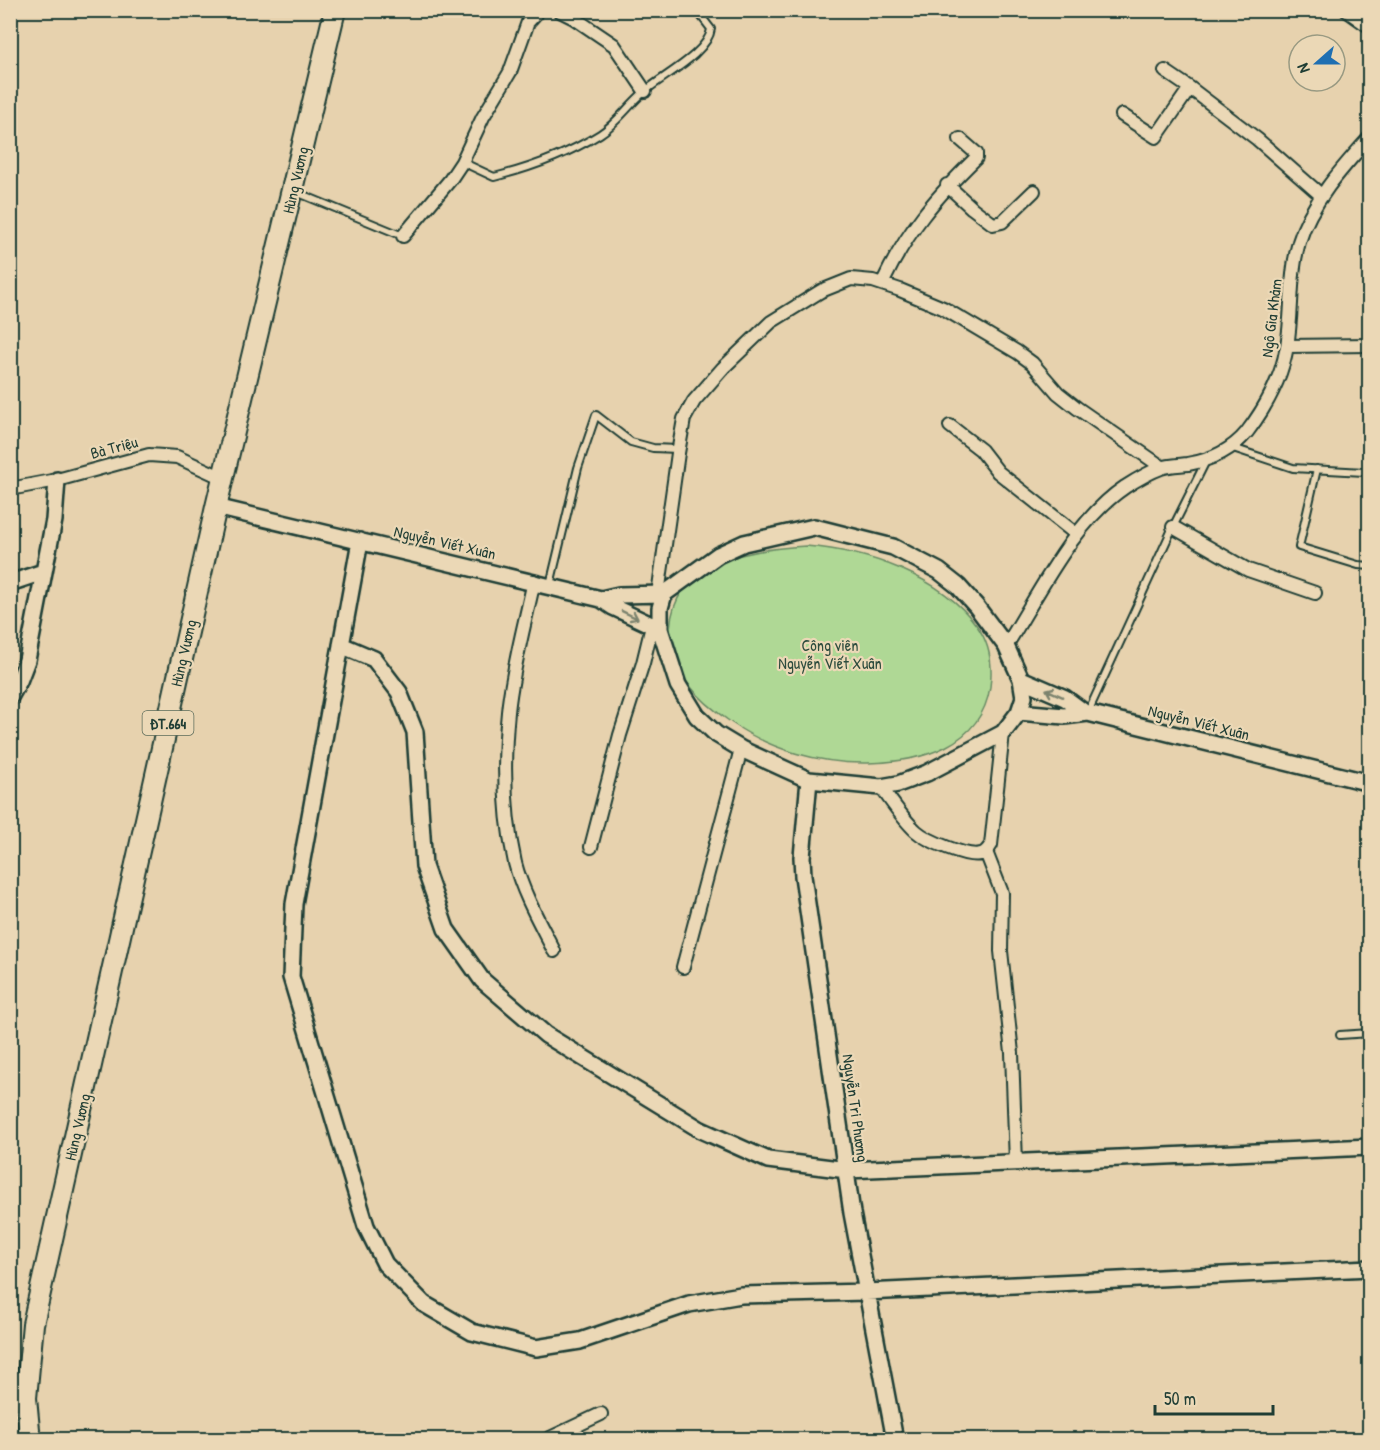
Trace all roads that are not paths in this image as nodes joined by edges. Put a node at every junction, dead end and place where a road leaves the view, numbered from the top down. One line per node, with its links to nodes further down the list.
1 (335, 10): 15 (main road, Hùng Vương / ĐT.664)
2 (539, 10): 13 (street)
3 (558, 10): 9 (street)
4 (1346, 10): 6 (street)
5 (700, 11): 9 (lane)
6 (1370, 27)
7 (1165, 70): 8 (street)
8 (1190, 88): 10 (street); 17 (street)
9 (645, 91): 13 (lane)
10 (1122, 116)
11 (1370, 136): 17 (street, Ngô Gia Khảm)
12 (960, 139): 14 (street)
13 (462, 162): 18 (street)
14 (947, 185): 16 (street); 19 (street)
15 (292, 190): 18 (lane); 29 (main road, Hùng Vương / ĐT.664)
16 (1034, 191)
17 (1322, 196): 21 (street, Ngô Gia Khảm)
18 (403, 237)
19 (882, 284): 24 (street); 26 (street)
20 (1370, 345): 21 (street)
21 (1287, 346): 23 (street, Ngô Gia Khảm)
22 (950, 426): 34 (street)
23 (1230, 447): 25 (street, Ngô Gia Khảm); 27 (lane)
24 (679, 449): 40 (lane); 42 (street)
25 (1206, 461): 26 (street, Ngô Gia Khảm); 33 (lane)
26 (1162, 467): 34 (street, Ngô Gia Khảm)
27 (1317, 469): 28 (lane); 36 (lane)
28 (1364, 472)
29 (224, 478): 30 (street, Bà Triệu); 32 (main road, Hùng Vương / ĐT.664)
30 (57, 480): 31 (street, Bà Triệu); 37 (street)
31 (10, 489)
32 (216, 507): 35 (street, Nguyễn Viết Xuân); 67 (main road, Hùng Vương / ĐT.664)
33 (1173, 527): 41 (street); 50 (lane)
34 (1076, 534): 46 (street, Ngô Gia Khảm)
35 (360, 541): 38 (street, Nguyễn Viết Xuân); 45 (street)
36 (1370, 566)
37 (43, 572): 39 (street); 48 (street)
38 (534, 581): 40 (street, Nguyễn Viết Xuân); 58 (street)
39 (10, 583)
40 (550, 586): 43 (street, Nguyễn Viết Xuân)
41 (1315, 593)
42 (661, 594): 43 (street); 44 (street); 46 (street)
43 (601, 599): 44 (street, Nguyễn Viết Xuân, one-way to 44)
44 (656, 627): 52 (street); 56 (street)
45 (341, 645): 64 (street); 66 (street)
46 (1006, 646): 47 (street)
47 (1021, 679): 49 (street); 50 (street, one-way to 47)
48 (10, 697)
49 (1020, 712): 50 (street, Nguyễn Viết Xuân); 51 (street)
50 (1086, 712): 54 (street, Nguyễn Viết Xuân)
51 (1003, 734): 55 (street); 57 (street)
52 (741, 749): 53 (street); 59 (street)
53 (809, 780): 55 (street); 64 (street, Nguyễn Tri Phương)
54 (1370, 783)
55 (881, 787): 57 (street)
56 (591, 847)
57 (986, 852): 63 (street)
58 (554, 951)
59 (683, 967)
60 (1370, 1033): 61 (lane)
61 (1340, 1035)
62 (1370, 1147): 63 (street)
63 (1016, 1163): 64 (street)
64 (847, 1170): 66 (street, Nguyễn Tri Phương)
65 (1370, 1268): 66 (street)
66 (866, 1292): 71 (street, Nguyễn Tri Phương)
67 (19, 1376): 69 (main road, Hùng Vương / ĐT.664)
68 (601, 1414): 70 (street)
69 (30, 1440)
70 (546, 1440)
71 (895, 1440)

